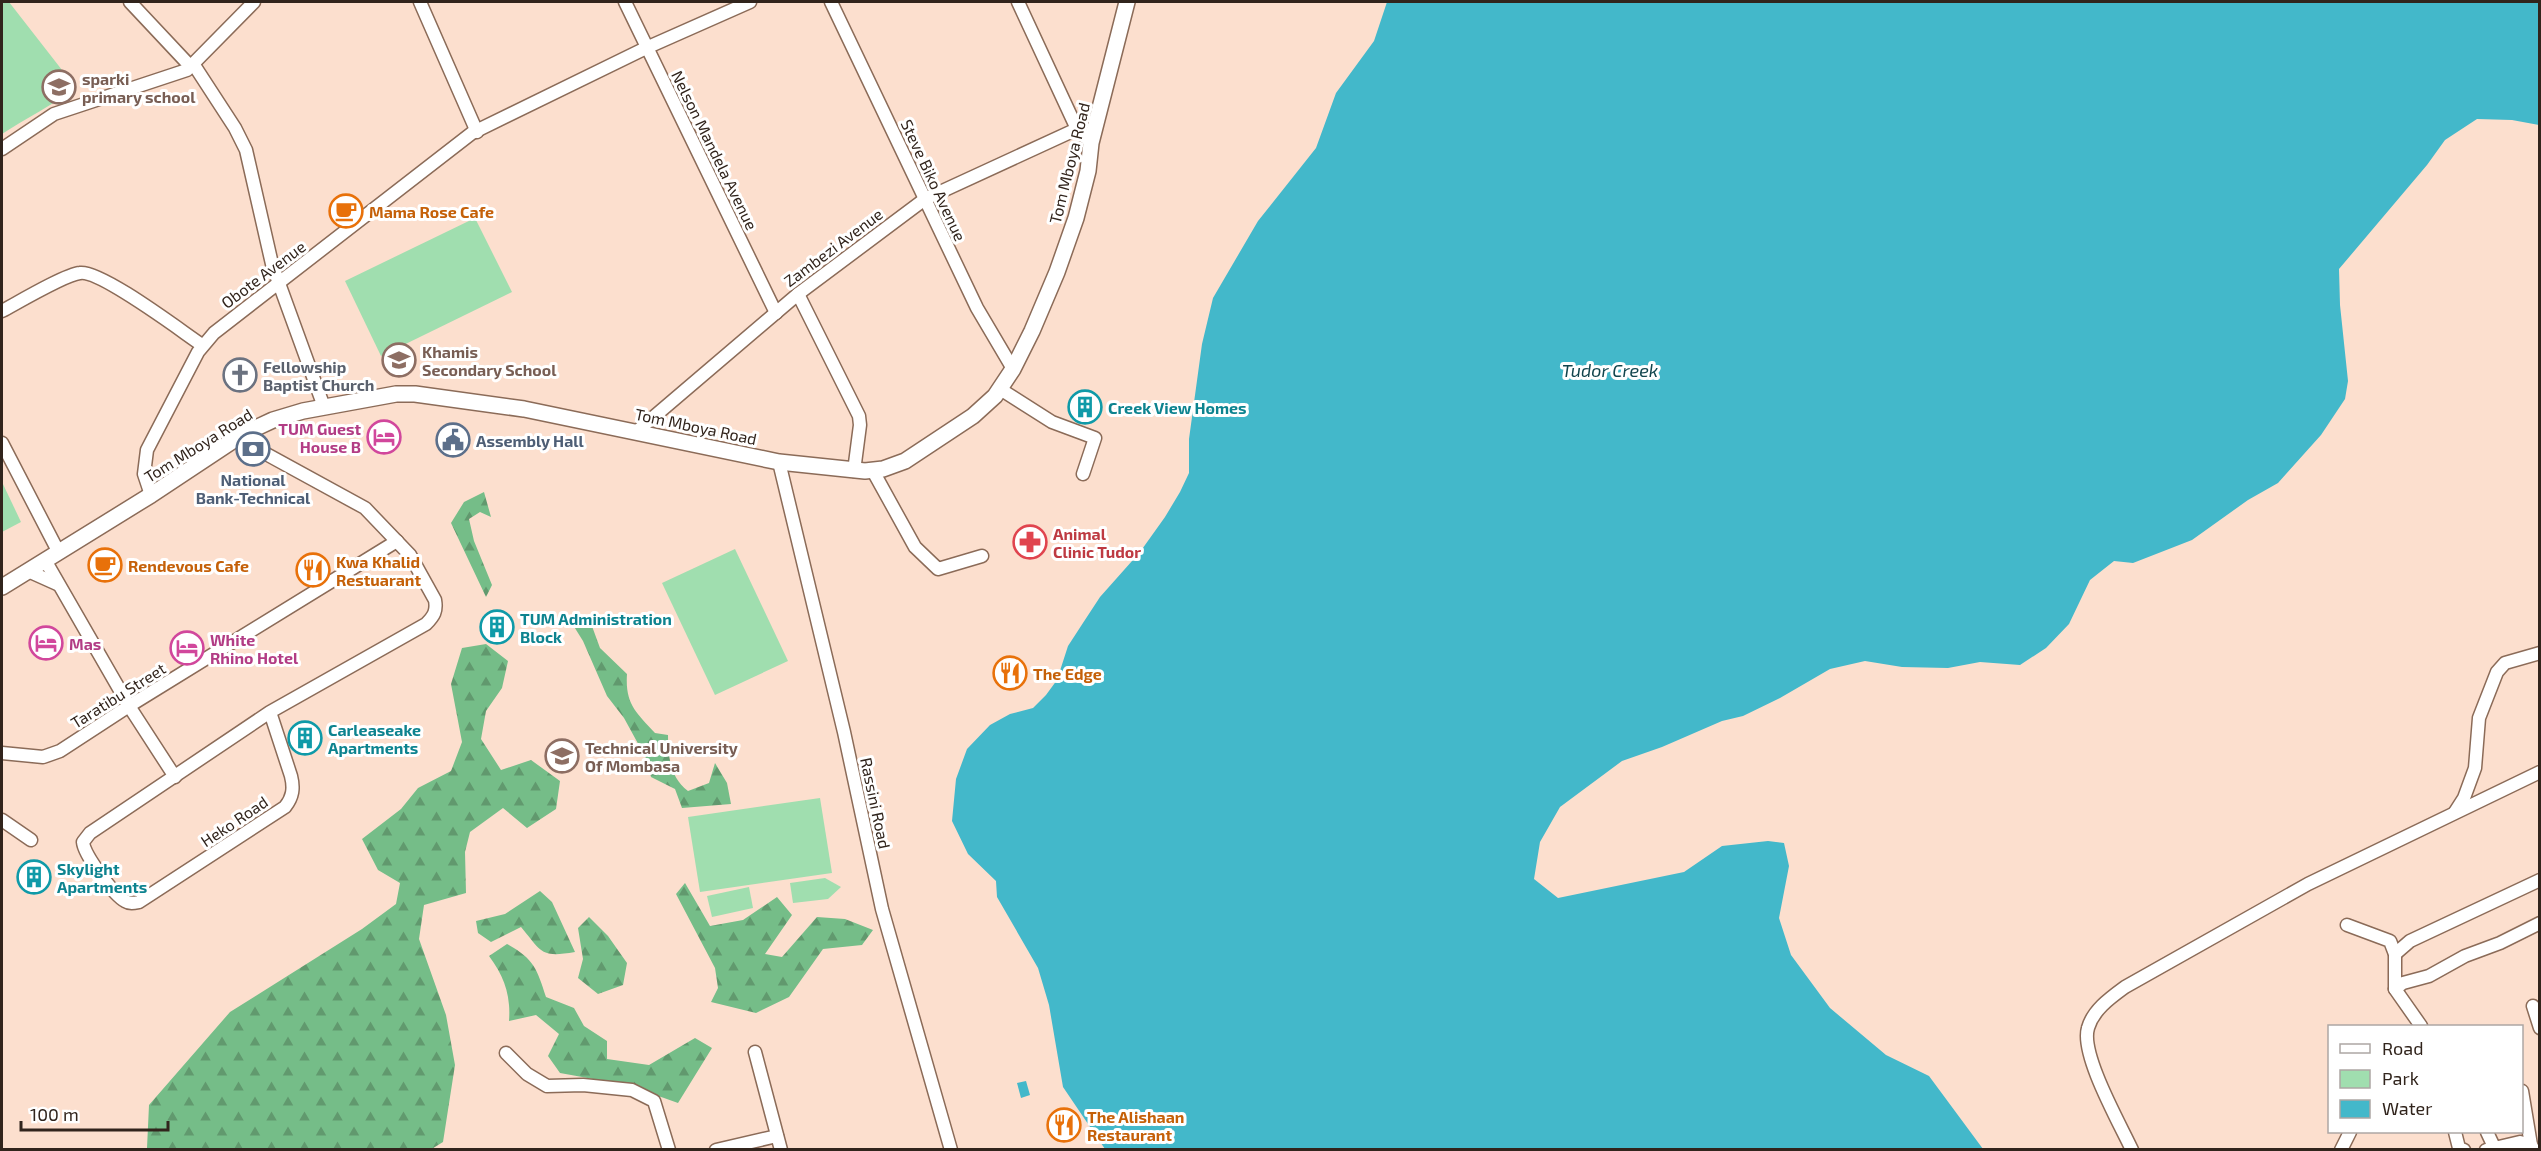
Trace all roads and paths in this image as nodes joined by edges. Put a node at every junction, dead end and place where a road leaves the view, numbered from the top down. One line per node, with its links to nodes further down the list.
1 (129, 2): 10 (street)
2 (254, 2): 10 (street)
3 (420, 2): 12 (street)
4 (625, 2): 9 (street, Nelson Mandela Avenue)
5 (750, 2): 9 (street, Obote Avenue)
6 (831, 2): 15 (street, Steve Biko Avenue)
7 (1018, 2): 11 (street)
8 (1127, 2): 13 (main road, Tom Mboya Road)
9 (646, 48): 12 (street, Obote Avenue); 19 (street, Nelson Mandela Avenue)
10 (192, 66): 14 (street); 16 (street)
11 (1077, 129): 13 (street); 15 (street, Zambezi Avenue)
12 (477, 132): 16 (street, Obote Avenue)
13 (1091, 143): 21 (main road, Tom Mboya Road)
14 (2, 149)
15 (925, 199): 17 (street, Zambezi Avenue); 21 (street, Steve Biko Avenue)
16 (278, 284): 20 (street, Obote Avenue); 23 (street)
17 (798, 294): 19 (street, Zambezi Avenue); 28 (street)
18 (2, 311): 20 (street)
19 (776, 313): 24 (street, Zambezi Avenue)
20 (202, 345): 31 (street, Obote Avenue)
21 (1014, 369): 22 (main road, Tom Mboya Road)
22 (1000, 388): 29 (main road, Tom Mboya Road); 30 (street)
23 (324, 407): 24 (main road, Tom Mboya Road); 25 (main road, Tom Mboya Road)
24 (636, 432): 27 (main road, Tom Mboya Road)
25 (237, 438): 31 (main road, Tom Mboya Road); 32 (street)
26 (2, 443): 33 (street)
27 (779, 462): 28 (main road, Tom Mboya Road); 68 (street, Rassini Road)
28 (854, 471): 29 (main road, Tom Mboya Road)
29 (873, 471): 34 (street)
30 (1083, 474)
31 (151, 495): 33 (main road, Tom Mboya Road)
32 (397, 541): 40 (street, Taratibu Street); 41 (street)
33 (58, 551): 35 (main road, Tom Mboya Road)
34 (982, 556)
35 (45, 560): 36 (main road, Tom Mboya Road); 37 (street)
36 (28, 571): 37 (street); 38 (main road, Tom Mboya Road)
37 (57, 584): 40 (street)
38 (2, 587)
39 (2540, 653): 45 (street)
40 (129, 706): 42 (street, Taratibu Street); 44 (street)
41 (270, 712): 44 (street, Heko Road); 44 (street, Heko Road)
42 (2, 753)
43 (2540, 771): 45 (street)
44 (175, 777)
45 (2454, 813): 69 (street)
46 (2, 820): 47 (street)
47 (31, 840)
48 (2540, 880): 51 (street)
49 (2540, 923): 52 (street)
50 (2347, 925): 51 (street)
51 (2395, 954): 52 (street)
52 (2395, 989): 54 (street)
53 (2533, 1006): 55 (street)
54 (2420, 1025)
55 (2540, 1028)
56 (756, 1052): 62 (street)
57 (506, 1053): 65 (street)
58 (2523, 1097): 63 (street)
59 (2349, 1133): 70 (street)
60 (2455, 1133): 71 (street)
61 (2487, 1133): 64 (street)
62 (777, 1136): 66 (street); 67 (street)
63 (2532, 1147): 64 (street)
64 (2490, 1148)
65 (669, 1149)
66 (716, 1149)
67 (781, 1149)
68 (951, 1149)
69 (2132, 1149)
70 (2341, 1149)
71 (2464, 1149)

